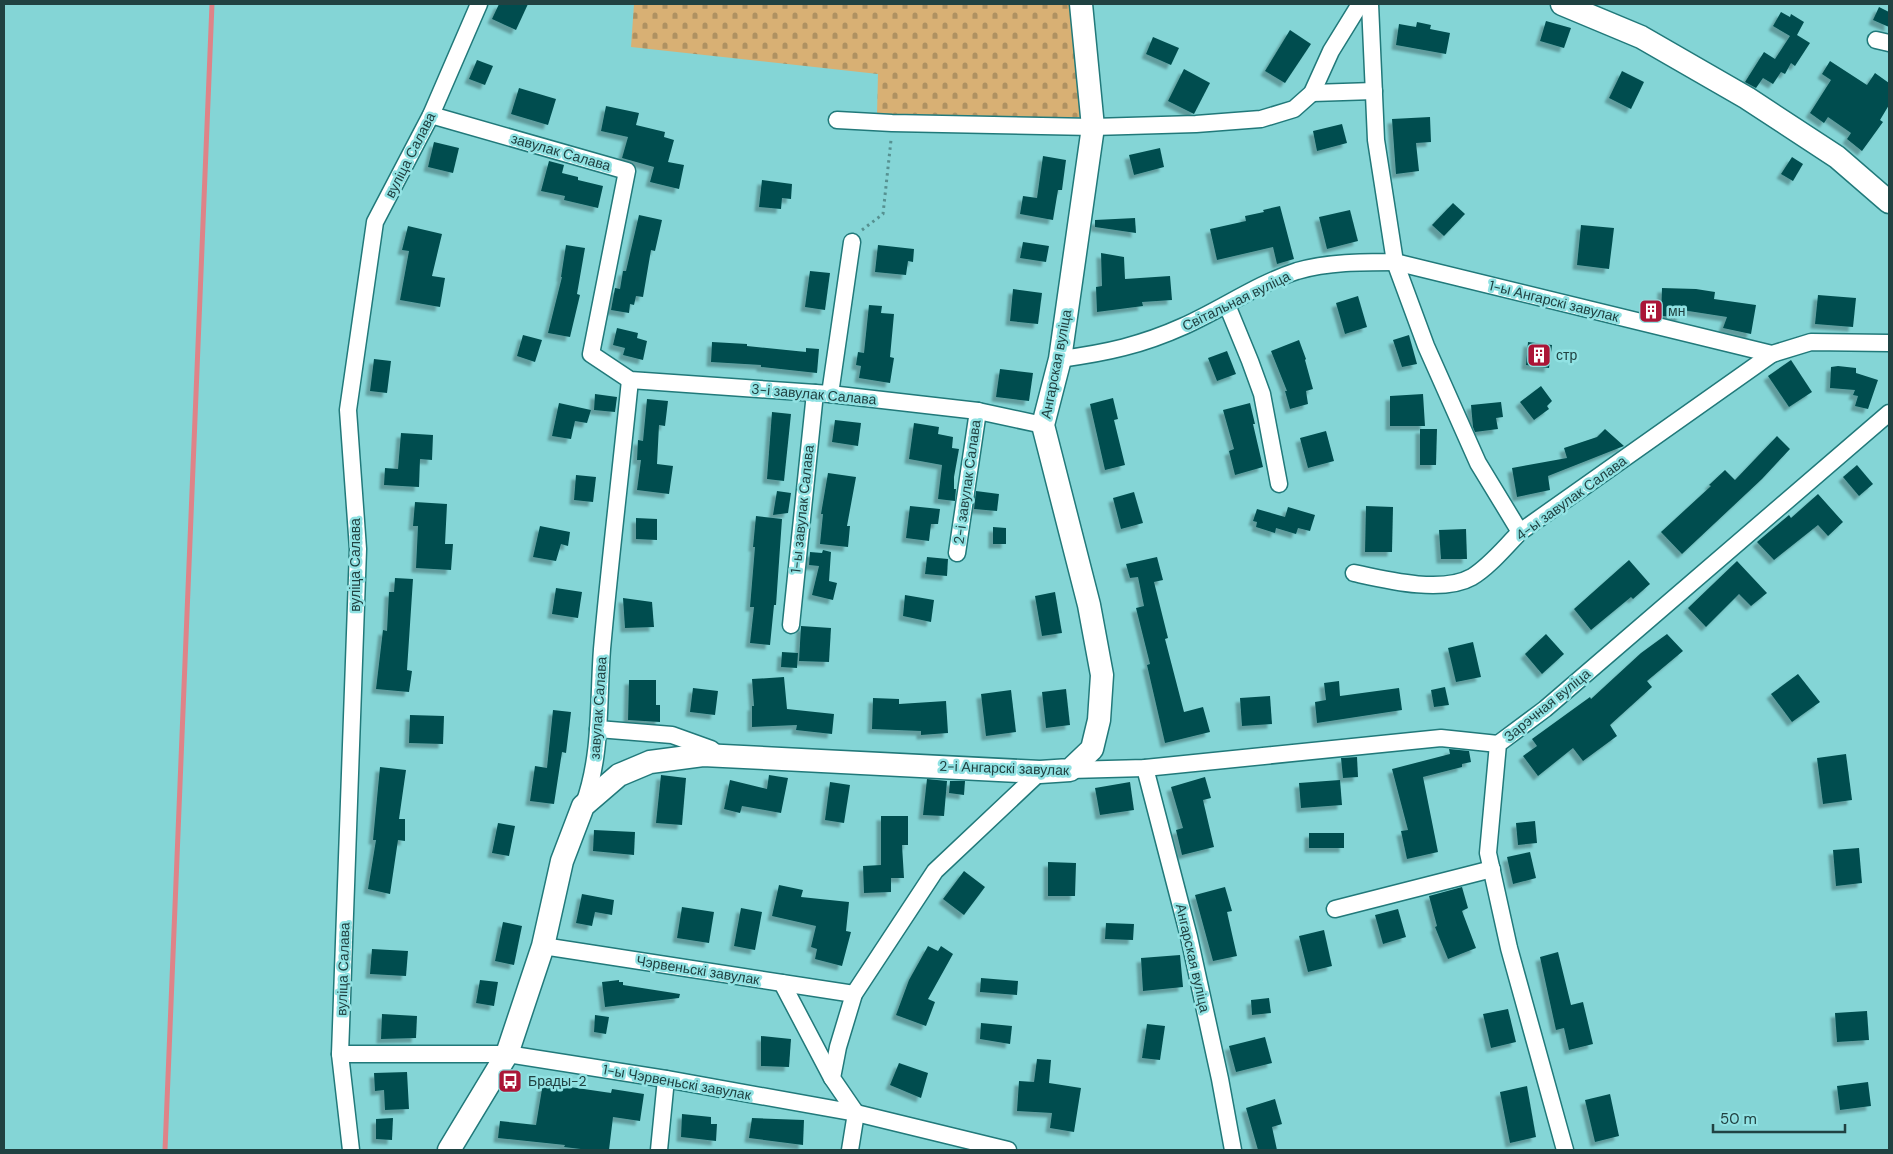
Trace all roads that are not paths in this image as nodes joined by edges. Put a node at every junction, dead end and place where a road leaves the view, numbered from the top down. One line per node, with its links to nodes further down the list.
1 (479, 4): 8 (street, вуліца Салава)
2 (1081, 4): 10 (street, Ангарская вуліца)
3 (1360, 4): 7 (street)
4 (1370, 4): 6 (street)
5 (1562, 4): 11 (street)
6 (1374, 91): 7 (street); 13 (street)
7 (1312, 93): 10 (street)
8 (431, 115): 16 (street, завулак Салава); 41 (street, вуліца Салава)
9 (837, 120): 10 (street)
10 (1093, 127): 18 (street, Ангарская вуліца)
11 (1889, 202)
12 (852, 242): 20 (street, 1-ы завулак Салава)
13 (1395, 262): 14 (street, Світальная вуліца); 17 (street, 1-ы Ангарскі завулак); 25 (street)
14 (1227, 305): 18 (street, Світальная вуліца); 24 (street)
15 (1889, 343): 17 (street)
16 (590, 354): 19 (street, 3-і завулак Салава)
17 (1772, 354): 25 (street, 4-ы завулак Салава)
18 (1060, 359): 23 (street, Ангарская вуліца)
19 (630, 380): 20 (street, 3-і завулак Салава); 29 (street, завулак Салава)
20 (822, 394): 21 (street, 3-і завулак Салава); 28 (street, 1-ы завулак Салава)
21 (978, 411): 23 (street, 3-і завулак Салава); 26 (street, 2-і завулак Салава)
22 (1889, 413): 30 (street, Зарэчная вуліца)
23 (1044, 425): 33 (street, Ангарская вуліца)
24 (1279, 484)
25 (1520, 532): 27 (street, 4-ы завулак Салава)
26 (957, 553)
27 (1354, 573)
28 (791, 625)
29 (598, 729): 31 (street); 35 (street, завулак Салава)
30 (1498, 744): 32 (street, 2-і Ангарскі завулак); 36 (street, Зарэчная вуліца)
31 (719, 756): 34 (street, 2-і Ангарскі завулак); 35 (street, 2-і Ангарскі завулак)
32 (1145, 768): 33 (street, 2-і Ангарскі завулак); 51 (street, Ангарская вуліца)
33 (1070, 770): 34 (street, 2-і Ангарскі завулак)
34 (1040, 772): 40 (street)
35 (583, 806): 38 (street, завулак Салава)
36 (1492, 869): 37 (street); 52 (street, Зарэчная вуліца)
37 (1335, 909)
38 (543, 946): 39 (street, Чэрвеньскі завулак); 42 (street, завулак Салава)
39 (782, 983): 40 (street, Чэрвеньскі завулак); 43 (street)
40 (854, 994): 43 (street)
41 (340, 1054): 42 (street, 1-ы Чэрвеньскі завулак); 46 (street, вуліца Салава)
42 (507, 1054): 44 (street, 1-ы Чэрвеньскі завулак); 47 (street)
43 (832, 1078): 45 (street)
44 (666, 1079): 45 (street, 1-ы Чэрвеньскі завулак); 48 (street)
45 (856, 1113): 49 (street); 50 (street, 1-ы Чэрвеньскі завулак)
46 (351, 1150)
47 (449, 1150)
48 (659, 1150)
49 (850, 1150)
50 (1008, 1150)
51 (1233, 1150)
52 (1565, 1150)

